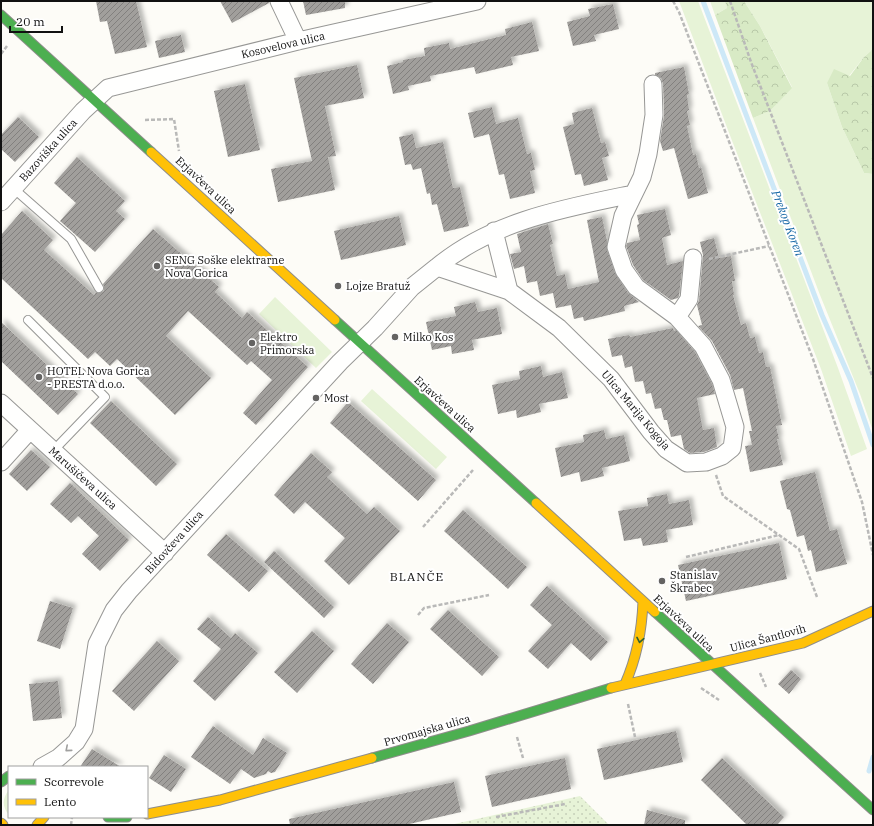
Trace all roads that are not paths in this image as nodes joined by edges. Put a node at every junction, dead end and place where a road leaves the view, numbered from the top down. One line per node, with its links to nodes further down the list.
1 (279, 1): 4 (street)
2 (477, 1): 4 (street, Kosovelova ulica)
3 (1, 15): 6 (main road, Erjavčeva ulica)
4 (298, 41): 6 (street, Kosovelova ulica)
5 (653, 84): 8 (street, Ulica Marija Kogoja)
6 (95, 100): 7 (street, Bazoviška ulica); 17 (main road, Erjavčeva ulica)
7 (13, 188): 9 (street, Bazoviška ulica); 13 (lane)
8 (633, 194): 10 (street); 15 (street, Ulica Marija Kogoja)
9 (1, 202)
10 (494, 232): 12 (street); 14 (street)
11 (693, 260): 15 (street)
12 (437, 267): 14 (street, Ulica Marija Kogoja); 17 (street)
13 (99, 288)
14 (509, 291): 15 (street, Ulica Marija Kogoja)
15 (677, 317)
16 (28, 320): 20 (lane)
17 (360, 343): 22 (street, Bidovčeva ulica); 23 (main road, Erjavčeva ulica)
18 (1, 403): 19 (street, Marušičeva ulica)
19 (30, 430): 20 (street, Marušičeva ulica); 21 (street)
20 (53, 451): 22 (street, Marušičeva ulica)
21 (1, 462)
22 (165, 553): 27 (street, Bidovčeva ulica, one-way to 27)
23 (643, 601): 25 (main road, Erjavčeva ulica); 26 (main road, one-way to 26)
24 (873, 611): 25 (main road, Ulica Šantlovih)
25 (712, 665): 26 (main road, Prvomajska ulica); 28 (main road, Erjavčeva ulica)
26 (625, 684): 29 (main road, Prvomajska ulica)
27 (44, 766)
28 (873, 810)
29 (148, 814)
30 (1, 823): 31 (main road)
31 (3, 825)

